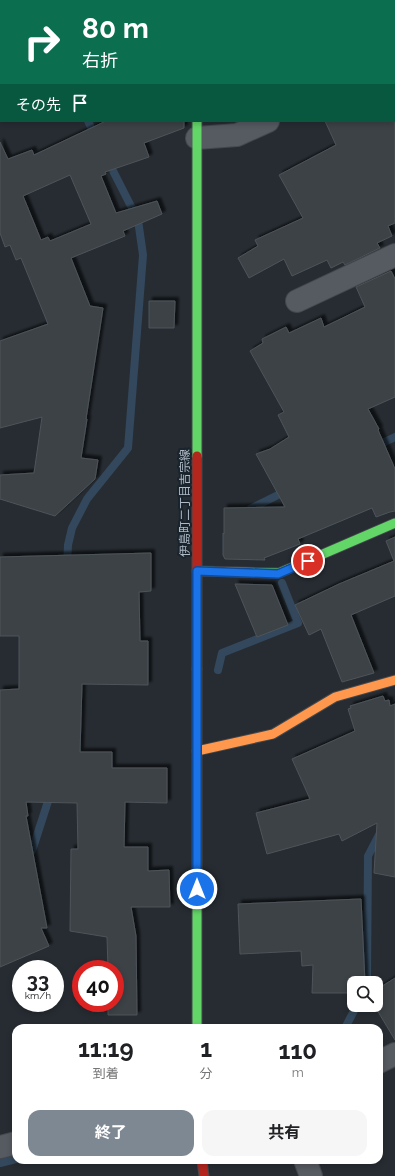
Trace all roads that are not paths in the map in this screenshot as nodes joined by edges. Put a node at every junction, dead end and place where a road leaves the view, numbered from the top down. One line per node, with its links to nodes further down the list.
1 (266, 122): 2 (street)
2 (197, 129): 6 (street, 伊島町二丁目吉宗線)
3 (395, 255): 4 (street)
4 (297, 301)
5 (395, 523): 6 (street)
6 (197, 571): 8 (street, 伊島町二丁目吉宗線)
7 (395, 680): 8 (street)
8 (197, 750): 9 (street, 伊島町二丁目吉宗線)
9 (197, 1024)
10 (395, 1054): 11 (street)
11 (383, 1060)
12 (12, 1144): 13 (street)
13 (0, 1147)
14 (202, 1164): 16 (street)
15 (306, 1164): 17 (street)
16 (204, 1176)
17 (311, 1176)

